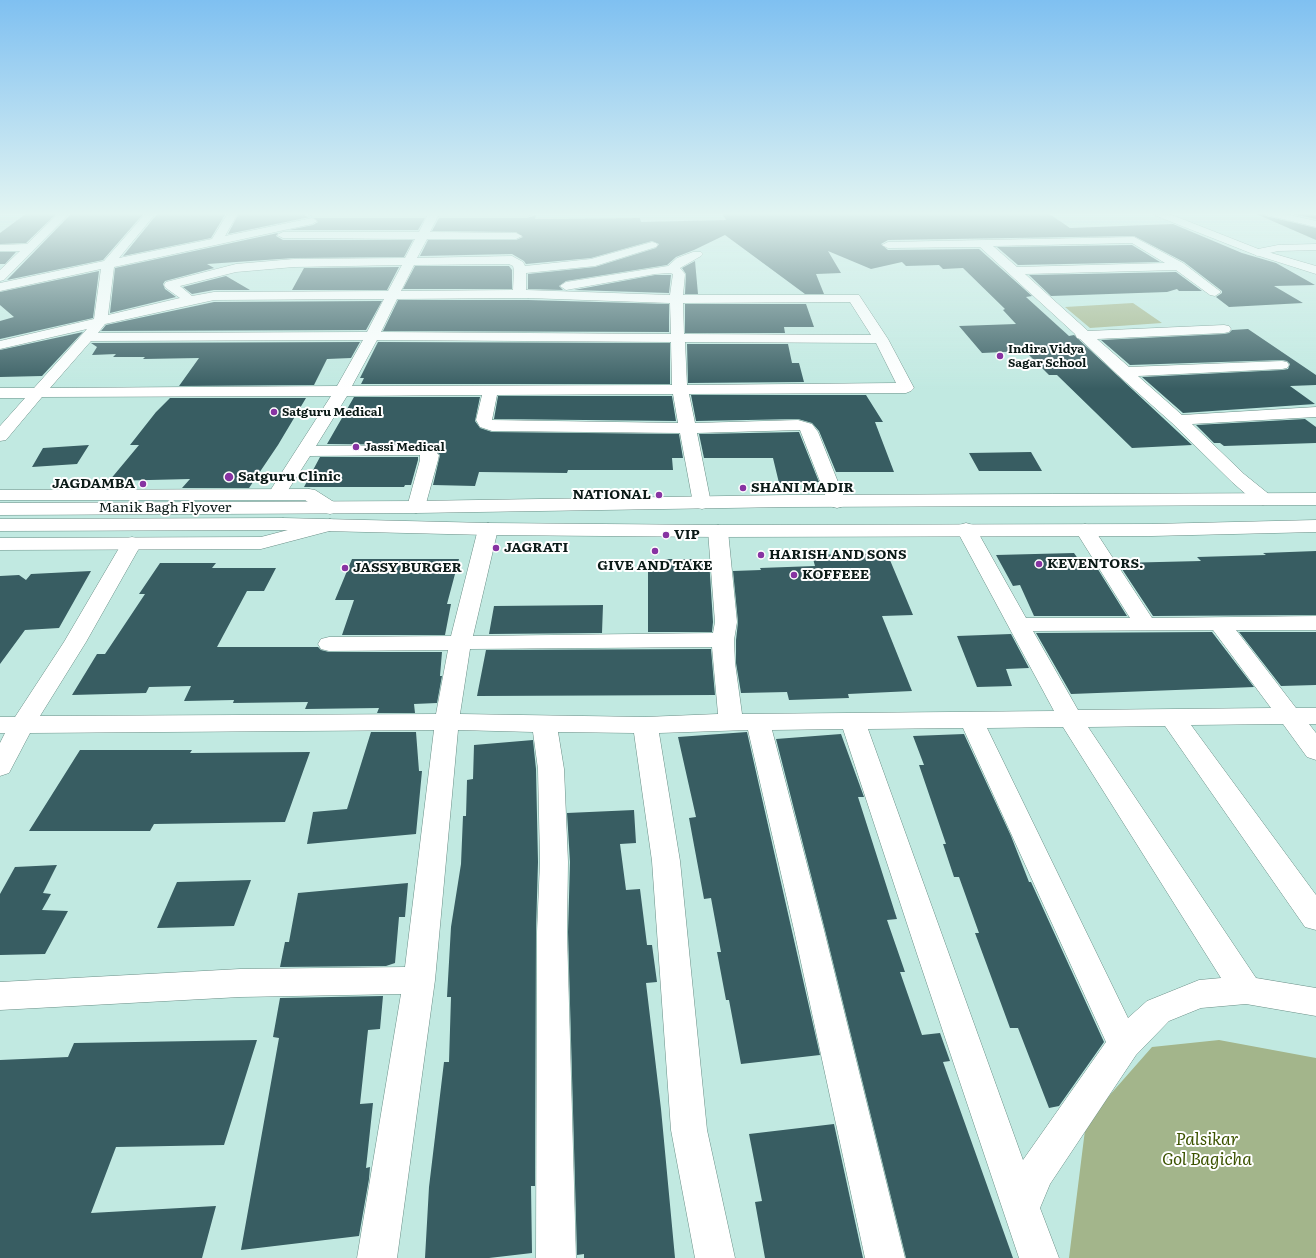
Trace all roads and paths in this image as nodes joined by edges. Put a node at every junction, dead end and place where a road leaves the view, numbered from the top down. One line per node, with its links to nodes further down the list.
1 (72, 272): 12 (street)
2 (107, 272): 20 (street)
3 (216, 272): 19 (street)
4 (252, 272): 16 (street)
5 (290, 272): 17 (street)
6 (404, 272): 14 (street)
7 (518, 272): 15 (street)
8 (646, 272): 15 (street)
9 (677, 272): 18 (street)
10 (1014, 272): 22 (street)
11 (1187, 272): 13 (street)
12 (0, 287)
13 (1215, 292)
14 (393, 294): 15 (street); 17 (street); 23 (street)
15 (524, 294): 18 (street)
16 (243, 296): 17 (street); 19 (street)
17 (280, 296)
18 (676, 298): 25 (street); 26 (street)
19 (190, 300): 20 (street)
20 (100, 322): 24 (street); 27 (street)
21 (1224, 329): 22 (street)
22 (1082, 334): 29 (street)
23 (372, 336): 24 (street); 25 (street); 32 (street)
24 (88, 337): 34 (street)
25 (678, 339): 26 (street); 31 (street)
26 (881, 339): 31 (street)
27 (0, 345)
28 (1282, 365): 29 (street)
29 (1123, 372): 36 (street)
30 (491, 389): 31 (street); 32 (street); 37 (street)
31 (680, 390): 37 (street)
32 (342, 391): 34 (street); 39 (street)
33 (0, 393): 34 (street)
34 (36, 393): 38 (street)
35 (1316, 412): 36 (street)
36 (1178, 420): 41 (street)
37 (687, 428): 43 (street); 44 (street)
38 (0, 436)
39 (304, 451): 45 (street); 47 (street)
40 (0, 495): 47 (street)
41 (1263, 499): 42 (street); 43 (street)
42 (1316, 500)
43 (837, 502): 44 (street)
44 (702, 503): 45 (street)
45 (416, 507): 48 (street)
46 (0, 509): 47 (street, Manik Bagh Flyover)
47 (283, 509): 48 (street, Manik Bagh Flyover); 48 (street); 49 (street, Manik Bagh Flyover)
48 (330, 516): 51 (street); 56 (street)
49 (0, 525)
50 (1316, 526): 53 (street)
51 (488, 529): 54 (street); 62 (street)
52 (966, 529): 53 (street); 54 (street); 60 (street)
53 (1085, 530): 58 (street)
54 (718, 531): 61 (street)
55 (0, 544): 56 (street)
56 (132, 544): 73 (street)
57 (1316, 623): 59 (street)
58 (1145, 624): 59 (street); 60 (street)
59 (1220, 624): 64 (street)
60 (1019, 625): 67 (street)
61 (723, 640): 62 (street); 71 (street)
62 (460, 643): 63 (street); 70 (street)
63 (329, 644)
64 (1288, 716): 65 (street); 66 (street); 75 (street)
65 (1316, 716)
66 (1172, 717): 67 (street); 77 (street)
67 (1070, 718): 68 (street); 79 (street)
68 (971, 719): 69 (street); 82 (street)
69 (853, 721): 71 (street); 83 (street)
70 (447, 722): 72 (street); 73 (street); 78 (street)
71 (745, 722): 74 (street); 87 (street)
72 (544, 723): 74 (street); 85 (street)
73 (11, 725): 76 (street)
74 (645, 725): 86 (street)
75 (1316, 751)
76 (0, 768)
77 (1316, 918)
78 (419, 980): 80 (street); 84 (street)
79 (1246, 990): 81 (street); 82 (street)
80 (0, 996)
81 (1316, 1002)
82 (1124, 1044): 83 (street)
83 (1022, 1206): 88 (street)
84 (377, 1258)
85 (556, 1258)
86 (715, 1258)
87 (885, 1258)
88 (1039, 1258)

